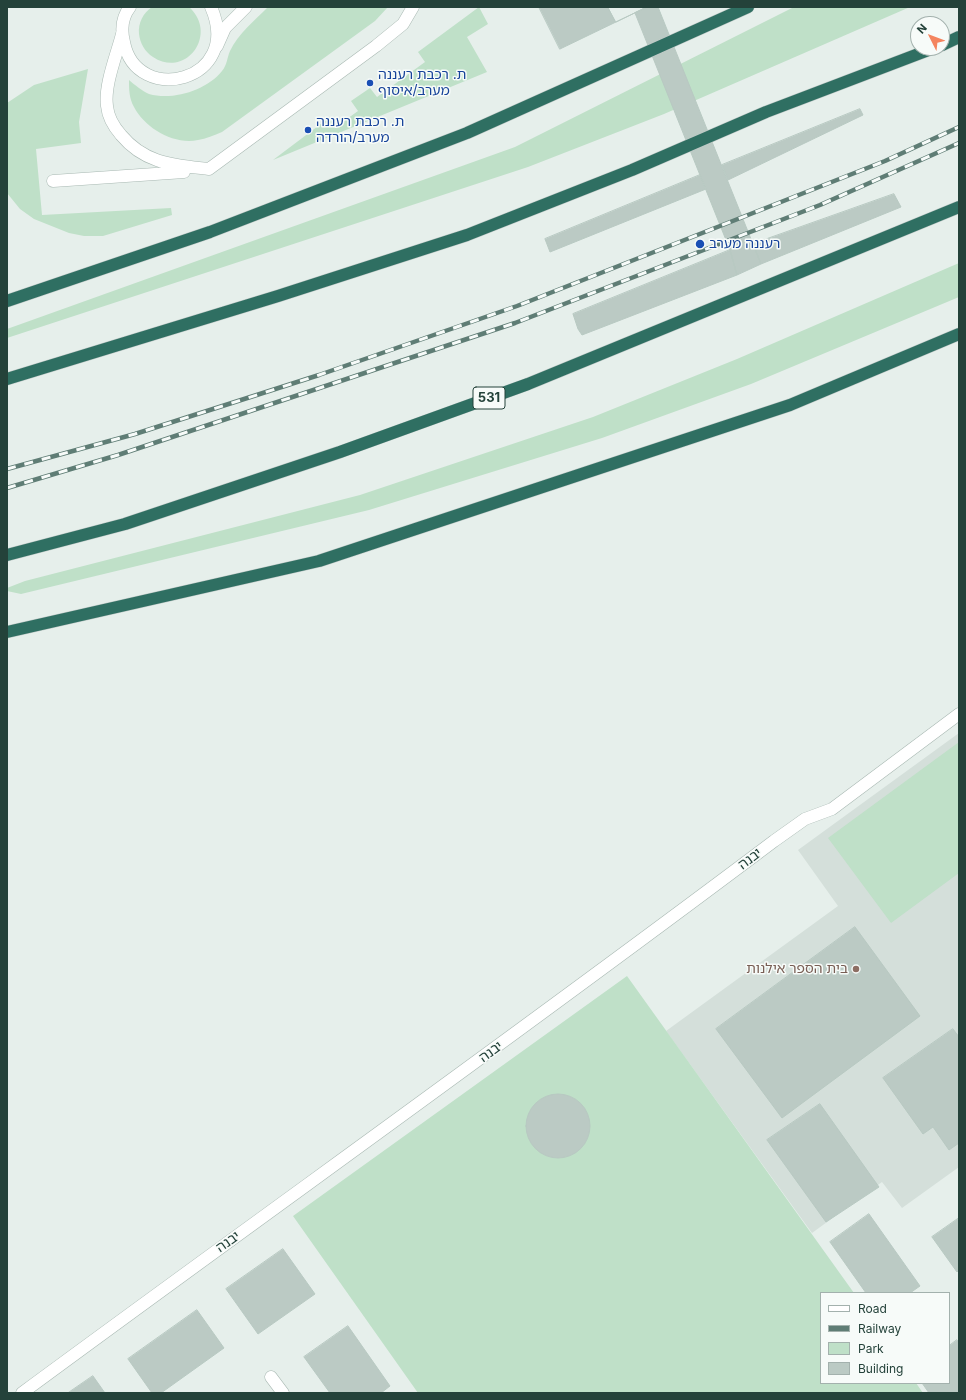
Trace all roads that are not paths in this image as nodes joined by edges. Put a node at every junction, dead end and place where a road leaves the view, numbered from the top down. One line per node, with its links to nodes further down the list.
1 (118, 7): 7 (street)
2 (130, 7): 7 (street)
3 (210, 7): 8 (street)
4 (246, 7): 8 (street)
5 (413, 7): 10 (street)
6 (748, 7): 13 (highway)
7 (122, 30): 8 (street); 10 (street)
8 (214, 52)
9 (913, 56): 15 (highway)
10 (209, 169): 11 (street)
11 (53, 181)
12 (959, 207): 16 (highway, 531)
13 (7, 301)
14 (959, 334): 17 (highway)
15 (7, 379)
16 (7, 555)
17 (7, 632)
18 (959, 714): 20 (street, יבנה)
19 (271, 1377): 21 (street)
20 (22, 1393)
21 (283, 1393)

